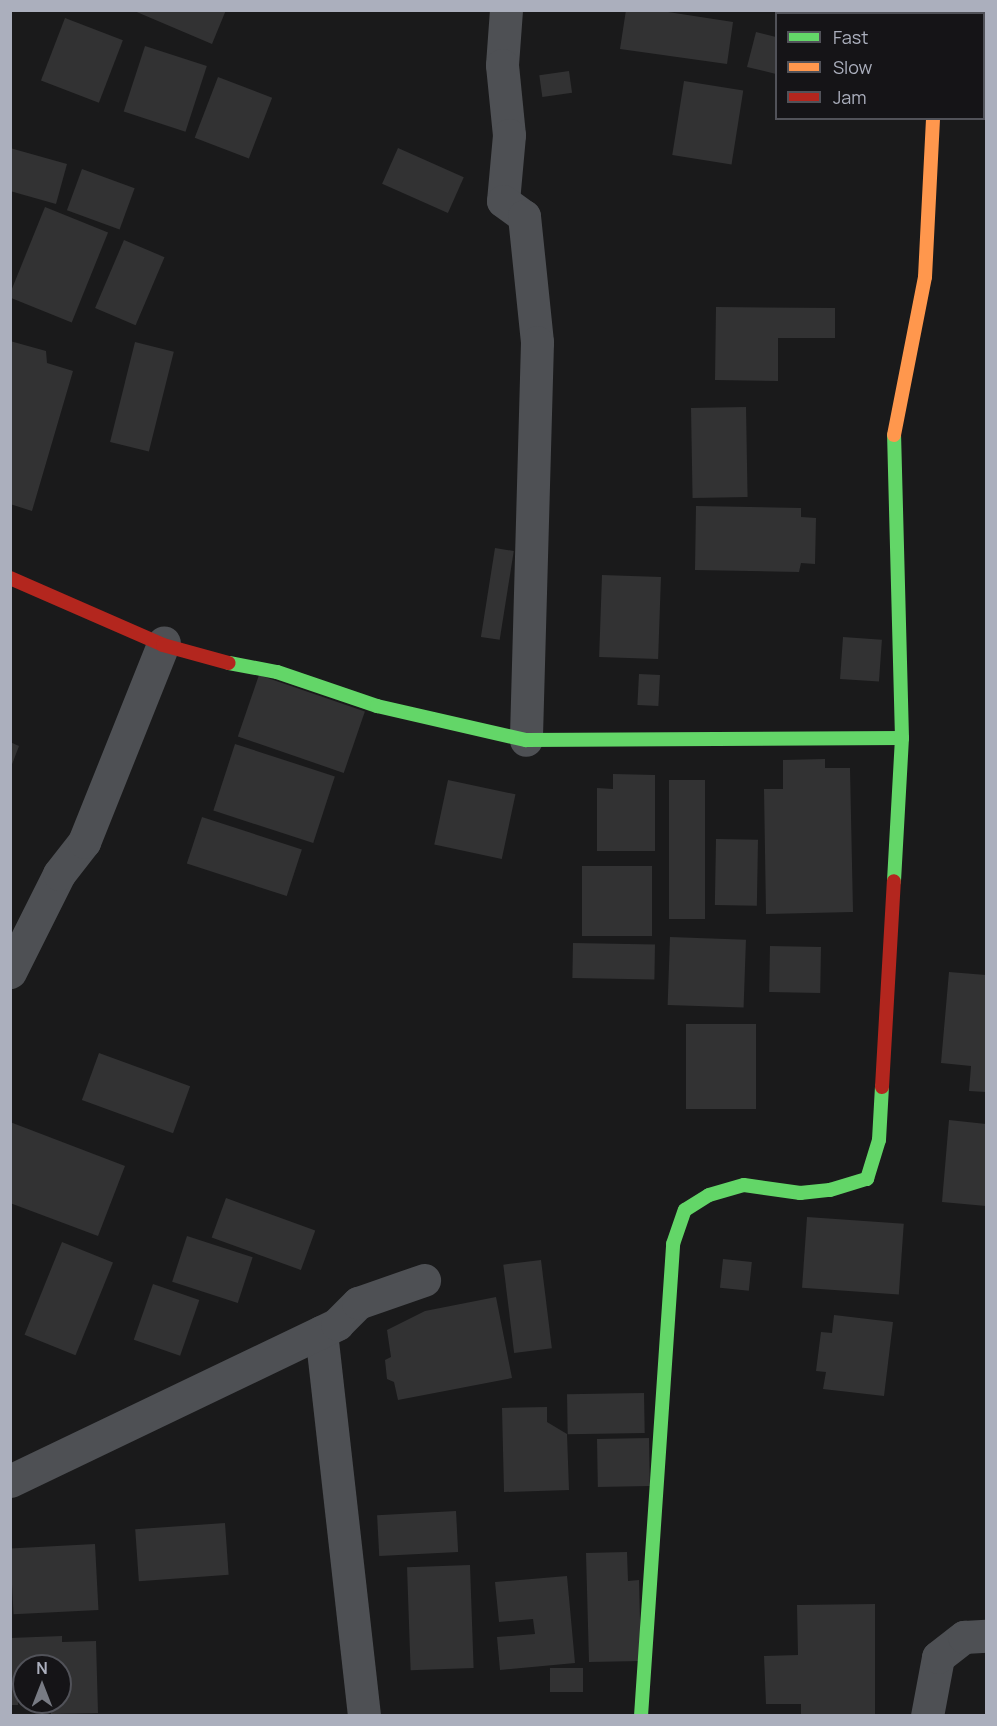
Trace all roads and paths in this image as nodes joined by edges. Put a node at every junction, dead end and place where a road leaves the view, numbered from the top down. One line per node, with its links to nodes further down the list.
1 (506, 10): 6 (street)
2 (933, 120): 5 (street)
3 (10, 578): 4 (street)
4 (164, 642): 6 (street); 7 (street)
5 (902, 738): 6 (street); 13 (street)
6 (525, 740)
7 (10, 972)
8 (424, 1280): 9 (street)
9 (321, 1332): 10 (street); 12 (street)
10 (10, 1481)
11 (987, 1636): 14 (street)
12 (364, 1716)
13 (641, 1716)
14 (927, 1716)

